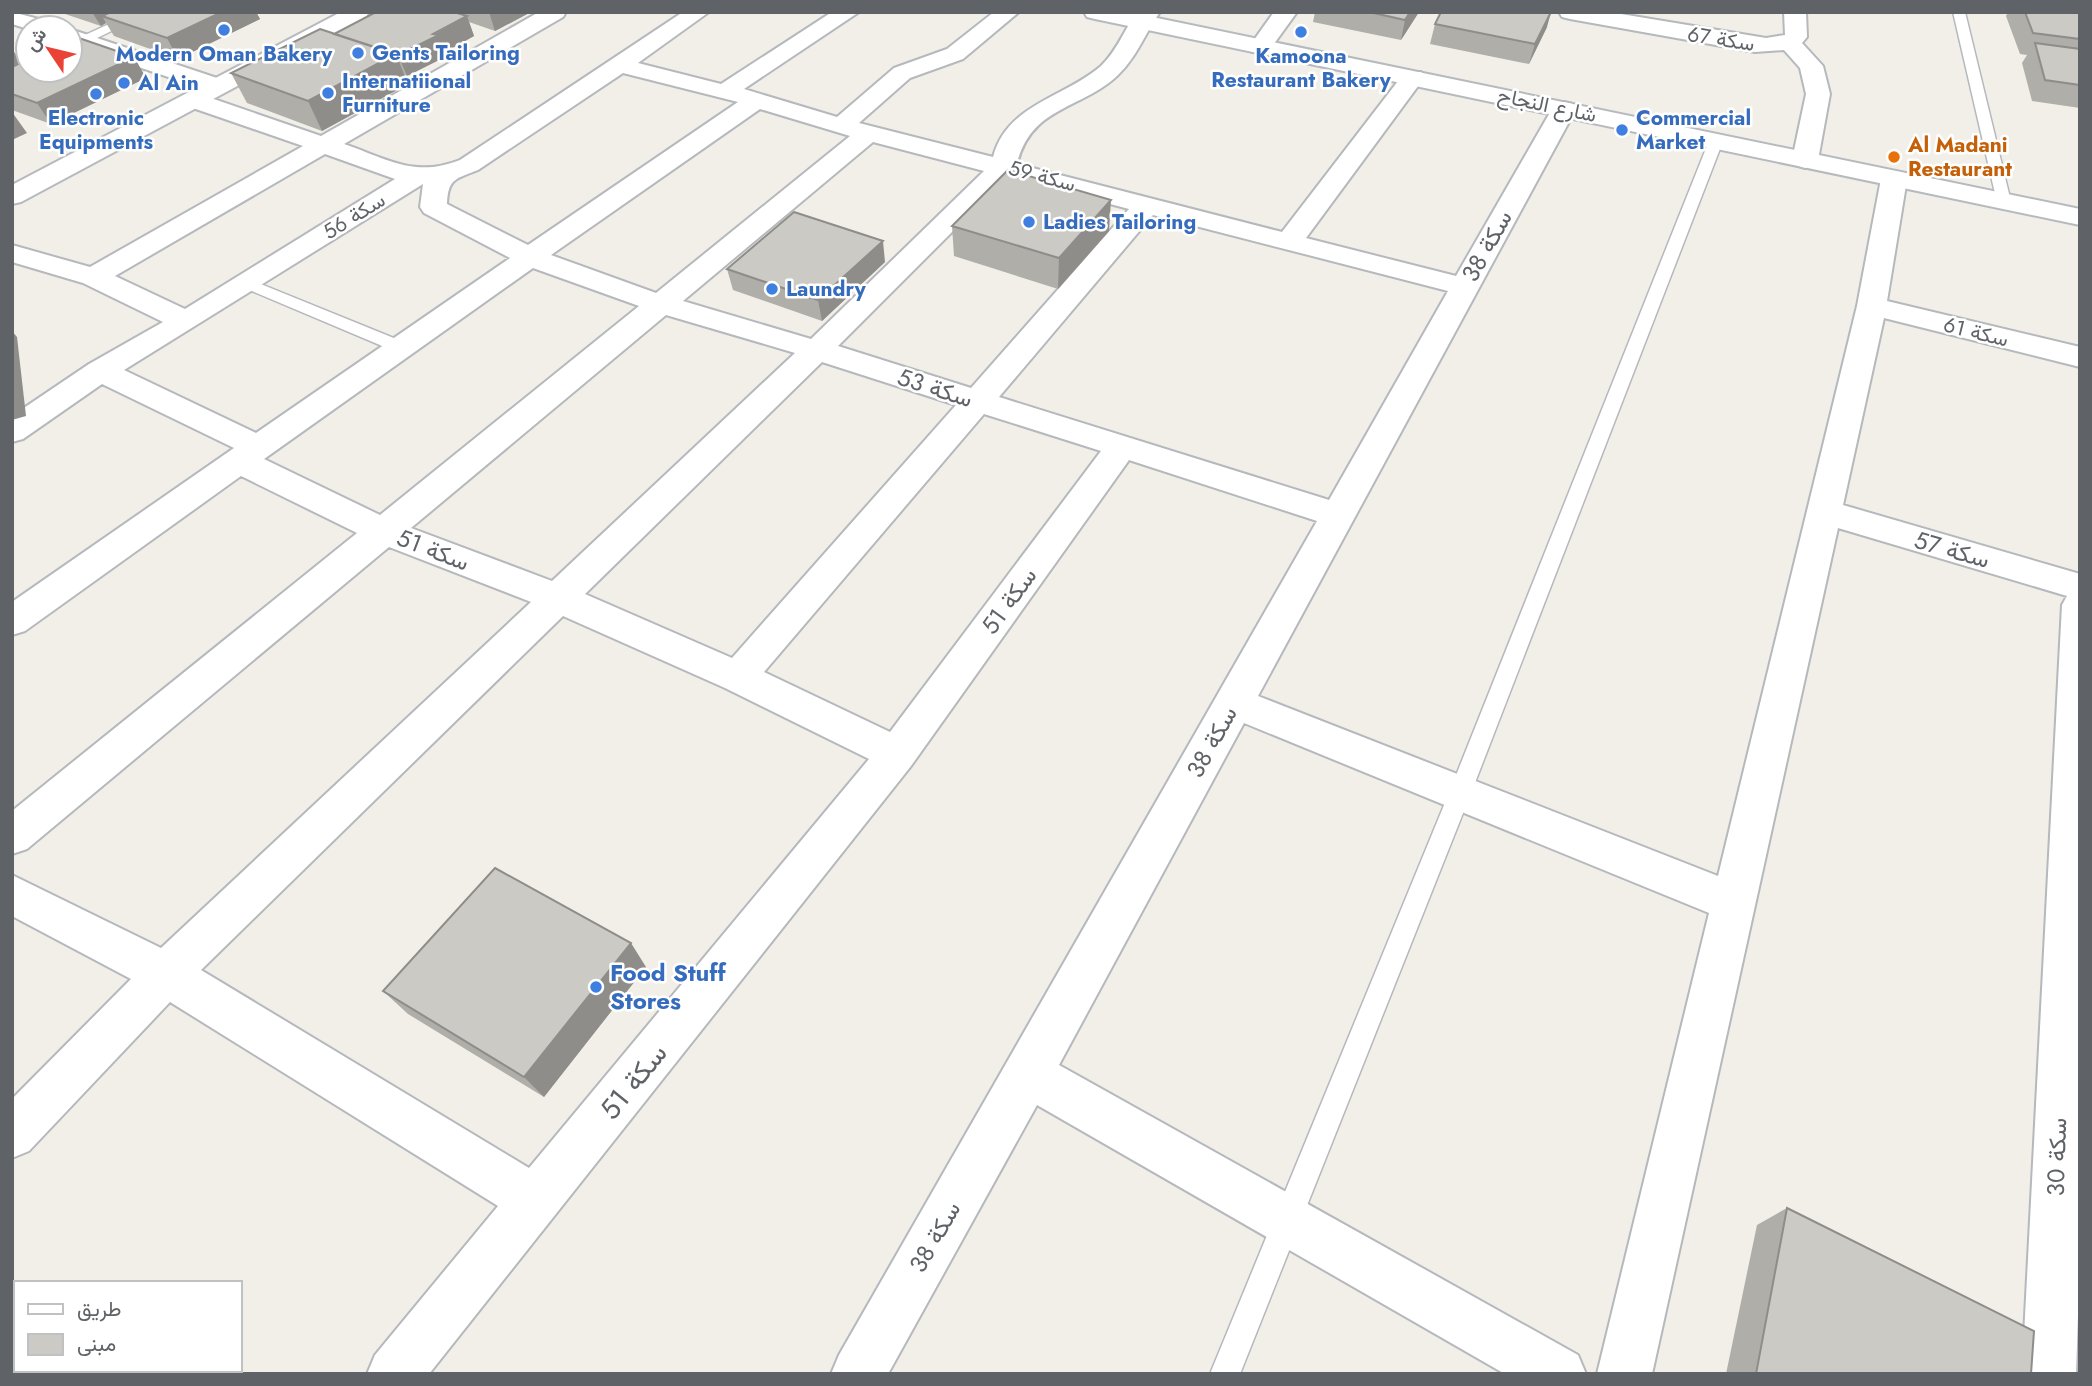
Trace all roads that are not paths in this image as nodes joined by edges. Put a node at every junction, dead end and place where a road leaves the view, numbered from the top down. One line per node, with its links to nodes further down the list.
1 (145, 12): 14 (lane)
2 (358, 12): 20 (street)
3 (555, 12): 27 (street)
4 (698, 12): 18 (street, سكة 56)
5 (848, 12): 21 (street)
6 (1008, 12): 25 (street)
7 (1095, 12): 12 (street, شارع النجاح)
8 (1286, 12): 17 (street)
9 (1570, 12): 13 (street, سكة 67)
10 (1795, 12): 15 (street)
11 (1959, 12): 34 (lane)
12 (1145, 17): 17 (street, شارع النجاح); 29 (street)
13 (1639, 19): 15 (street, سكة 67)
14 (84, 38)
15 (1789, 42): 28 (street)
16 (84, 45): 20 (street)
17 (1260, 47): 19 (street, شارع النجاح)
18 (620, 65): 21 (street, سكة 59); 30 (street, سكة 56)
19 (1413, 77): 24 (street, شارع النجاح); 37 (street)
20 (218, 86): 23 (street)
21 (724, 92): 22 (street, سكة 59)
22 (757, 100): 25 (street, سكة 59); 39 (street)
23 (196, 101): 27 (street); 33 (street)
24 (1564, 109): 26 (street, شارع النجاح); 42 (street, سكة 38)
25 (855, 129): 29 (street, سكة 59); 43 (street)
26 (1716, 141): 28 (street, شارع النجاح); 64 (lane)
27 (323, 146): 31 (street); 40 (street)
28 (1805, 160): 32 (street, شارع النجاح)
29 (1003, 166): 35 (street, سكة 59); 47 (street)
30 (444, 175): 31 (street, سكة 56); 39 (street, سكة 53)
31 (416, 177): 41 (street, سكة 56)
32 (1894, 179): 34 (street, شارع النجاح); 44 (street)
33 (12, 196)
34 (2004, 202): 36 (street, شارع النجاح)
35 (1148, 204): 37 (street, سكة 59); 50 (street)
36 (2080, 217)
37 (1289, 241): 42 (street, سكة 59)
38 (12, 253): 40 (street)
39 (532, 258): 43 (street, سكة 53); 46 (street)
40 (93, 277): 45 (street)
41 (246, 283): 45 (street, سكة 56); 46 (lane)
42 (1464, 287): 55 (street, سكة 38)
43 (660, 304): 47 (street, سكة 53); 56 (street)
44 (1872, 306): 48 (street, سكة 61); 54 (street)
45 (187, 321): 49 (street, سكة 56)
46 (400, 347): 53 (street)
47 (817, 350): 50 (street, سكة 53); 58 (street)
48 (2080, 357)
49 (100, 371): 51 (street, سكة 56); 53 (street, سكة 51)
50 (977, 401): 52 (street, سكة 53); 61 (street)
51 (12, 431)
52 (1121, 447): 55 (street, سكة 53); 63 (street, سكة 51)
53 (248, 454): 56 (street, سكة 51); 60 (street)
54 (1824, 512): 57 (street, سكة 57); 67 (street)
55 (1338, 515): 62 (street, سكة 38)
56 (384, 531): 58 (street, سكة 51); 65 (street)
57 (2080, 587)
58 (558, 598): 61 (street, سكة 51); 68 (street)
59 (2080, 605): 78 (street, سكة 30)
60 (12, 621)
61 (738, 677): 63 (street, سكة 51)
62 (1234, 703): 64 (street); 69 (street, سكة 38)
63 (897, 754): 71 (street, سكة 51)
64 (1460, 793): 67 (street); 72 (lane)
65 (12, 836)
66 (12, 894): 68 (street)
67 (1733, 902): 77 (street)
68 (166, 974): 70 (street); 71 (street)
69 (1028, 1074): 72 (street); 74 (street, سكة 38)
70 (12, 1135)
71 (536, 1201): 73 (street, سكة 51)
72 (1288, 1221): 75 (lane); 76 (street)
73 (394, 1374)
74 (858, 1374)
75 (1226, 1374)
76 (1559, 1374)
77 (1624, 1374)
78 (2049, 1374)

